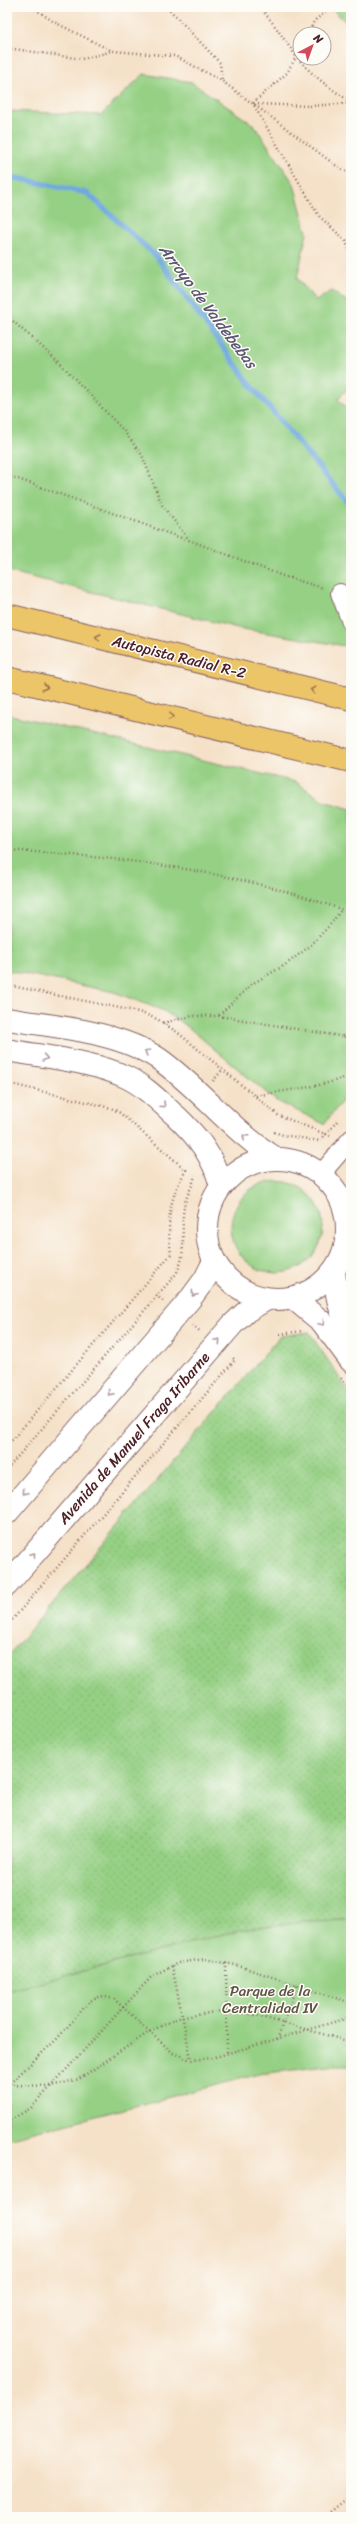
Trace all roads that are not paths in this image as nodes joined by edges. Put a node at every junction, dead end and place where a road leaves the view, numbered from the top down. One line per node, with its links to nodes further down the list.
1 (340, 593): 3 (street)
2 (7, 615): 5 (highway, Autopista Radial R-2, one-way to 2)
3 (351, 622)
4 (7, 678): 6 (highway, one-way to 6)
5 (351, 699)
6 (351, 760)
7 (7, 1019): 10 (street, one-way to 7)
8 (7, 1050): 12 (street, one-way to 12)
9 (351, 1139): 11 (street)
10 (277, 1159): 11 (street); 12 (street)
11 (320, 1175): 13 (street)
12 (221, 1186): 15 (street)
13 (345, 1202): 14 (street)
14 (342, 1260): 16 (street); 18 (street)
15 (214, 1261): 17 (street); 20 (street, one-way to 20)
16 (293, 1298): 17 (street); 19 (street, one-way to 19)
17 (267, 1299): 21 (street, Avenida de Manuel Fraga Iribarne, one-way to 17)
18 (351, 1332)
19 (351, 1361)
20 (7, 1513)
21 (7, 1585)

